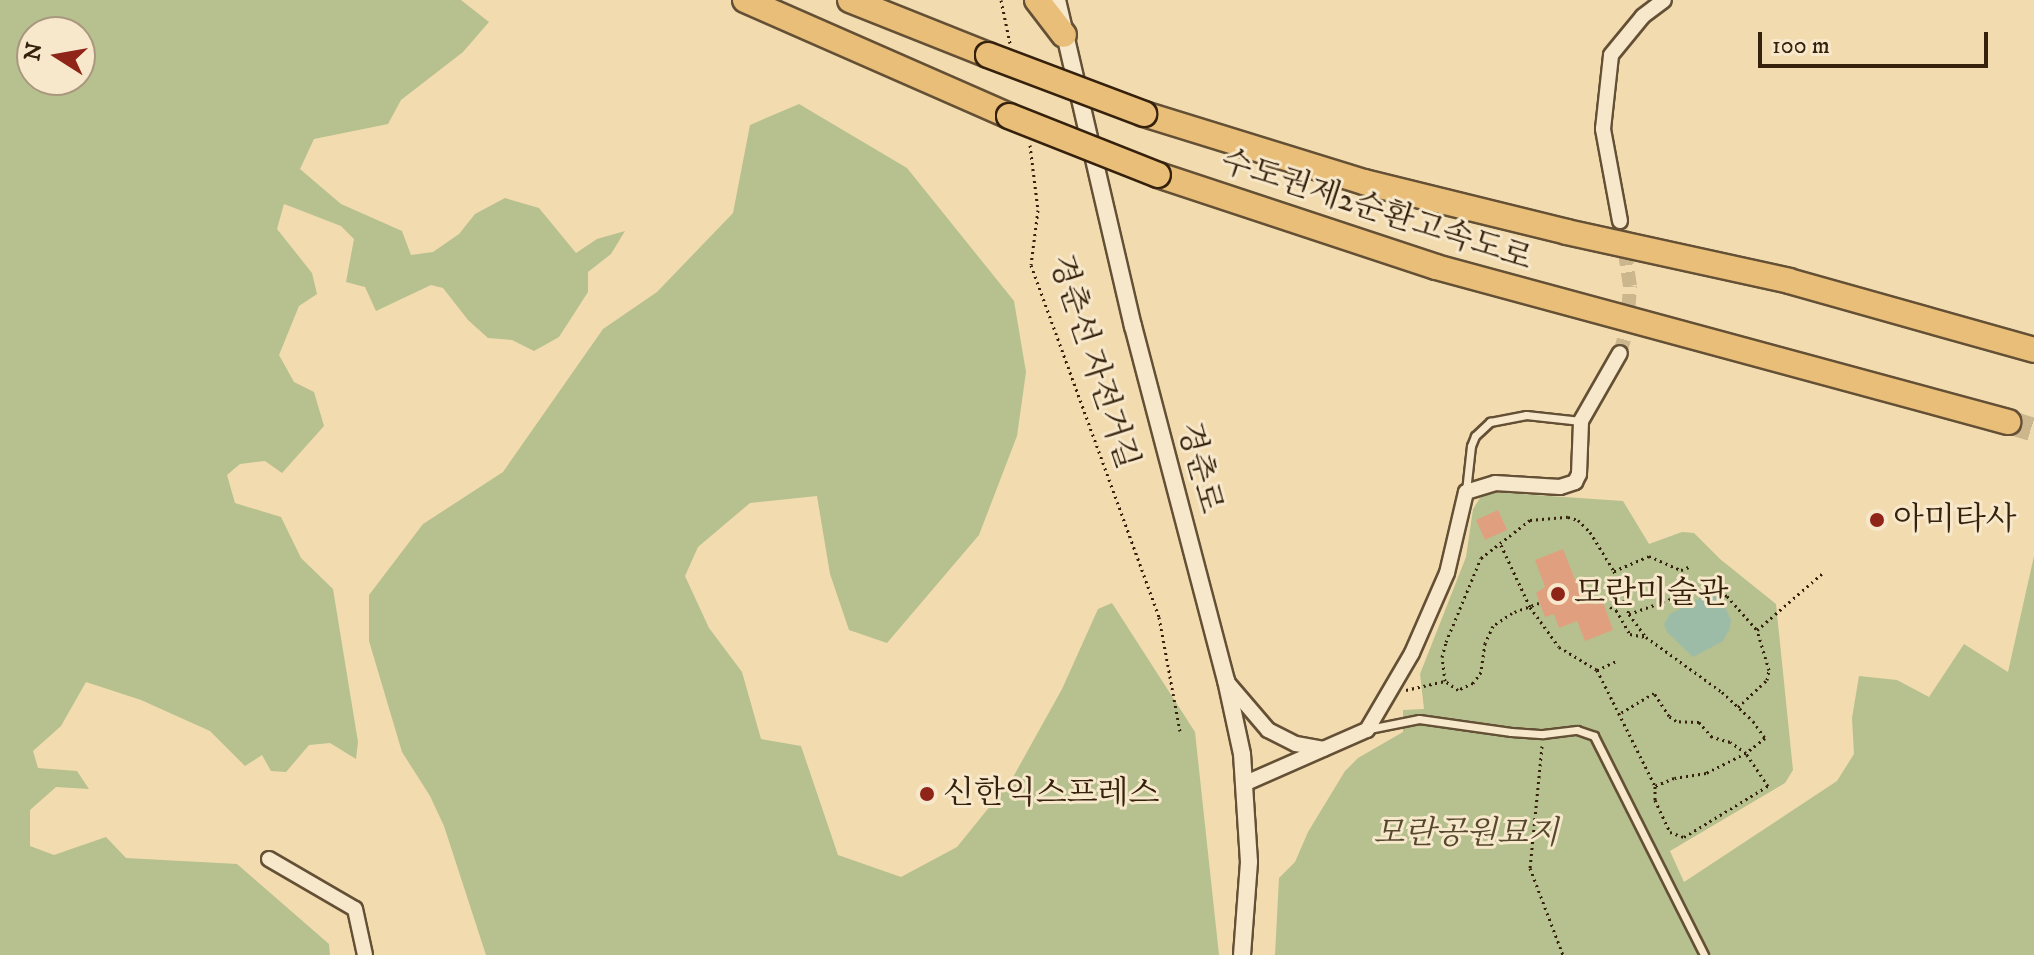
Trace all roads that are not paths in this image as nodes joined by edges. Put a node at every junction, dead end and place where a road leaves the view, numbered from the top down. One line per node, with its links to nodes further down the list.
1 (745, 0): 11 (highway, 수도권제2순환고속도로, bridge)
2 (850, 0): 8 (highway, 수도권제2순환고속도로, bridge)
3 (1037, 0): 6 (highway)
4 (1057, 0): 6 (street, 경춘로)
5 (1664, 0): 7 (street)
6 (1064, 35): 13 (street, 경춘로)
7 (1620, 221)
8 (2034, 350)
9 (1620, 353): 10 (street)
10 (1581, 421): 12 (lane); 12 (street)
11 (2008, 422)
12 (1466, 492): 14 (street)
13 (1226, 680): 15 (street); 16 (street, 경춘로)
14 (1367, 730): 15 (street); 20 (lane)
15 (1324, 750): 16 (street)
16 (1246, 783): 19 (street, 경춘로)
17 (269, 859): 18 (street)
18 (365, 955)
19 (1242, 955)
20 (1704, 955)

